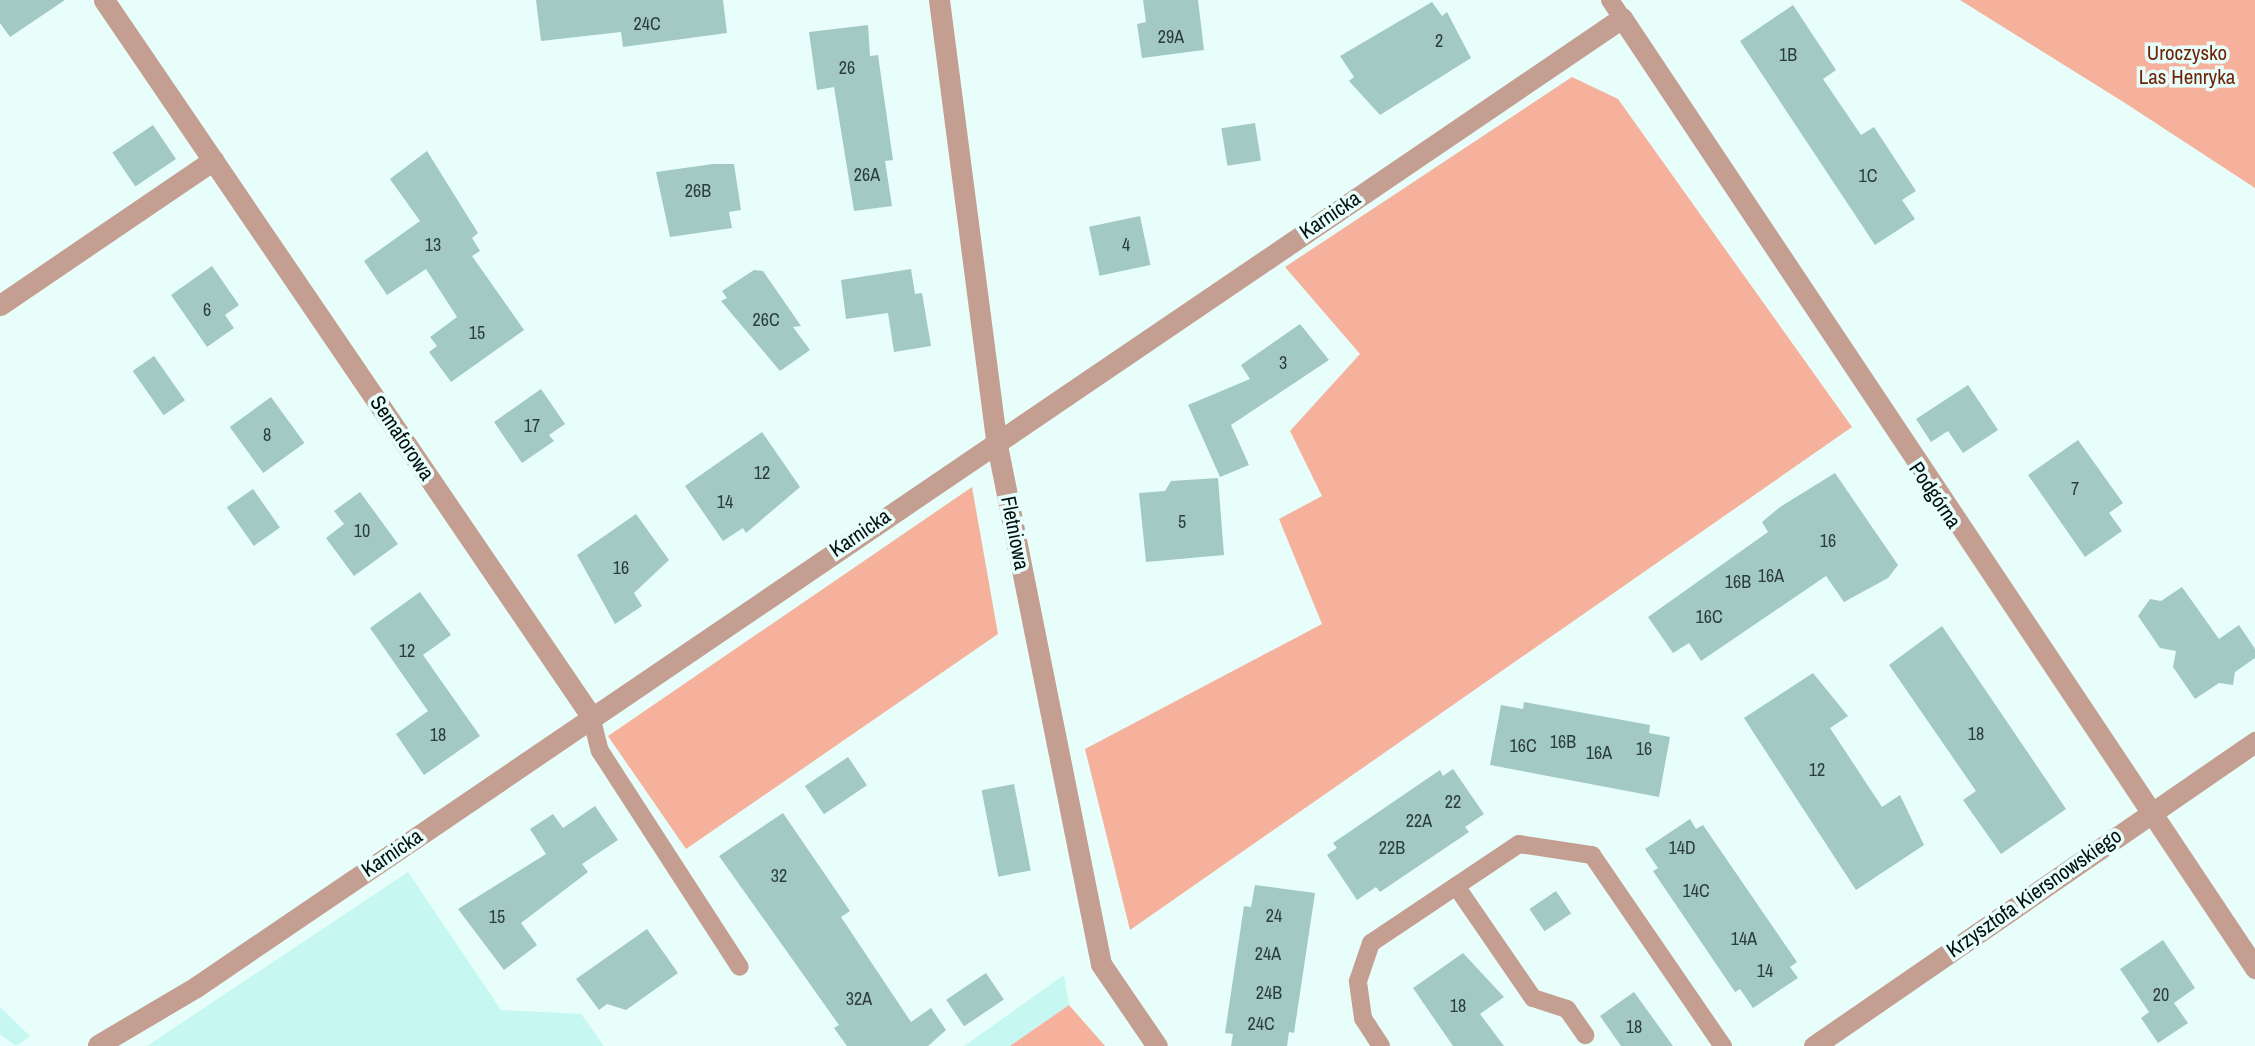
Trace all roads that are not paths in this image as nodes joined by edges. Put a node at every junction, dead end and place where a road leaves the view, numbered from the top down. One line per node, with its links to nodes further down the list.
1 (104, 0): 5 (street, Semaforowa)
2 (939, 0): 7 (street, Fletniowa)
3 (1610, 0): 4 (lane)
4 (1622, 18): 7 (street, Karnicka); 10 (street, Podgórna)
5 (213, 160): 6 (street); 8 (street, Semaforowa)
6 (0, 305)
7 (996, 440): 8 (street, Karnicka); 16 (street, Fletniowa)
8 (591, 716): 12 (lane); 15 (street, Karnicka)
9 (2255, 742): 10 (street, Krzysztofa Kiersnowskiego)
10 (2148, 813): 13 (street, Podgórna); 19 (street, Krzysztofa Kiersnowskiego)
11 (1456, 886): 14 (lane); 17 (lane); 18 (lane)
12 (740, 967)
13 (2255, 968)
14 (1585, 1035)
15 (97, 1045)
16 (1157, 1046)
17 (1381, 1046)
18 (1723, 1046)
19 (1815, 1046)

